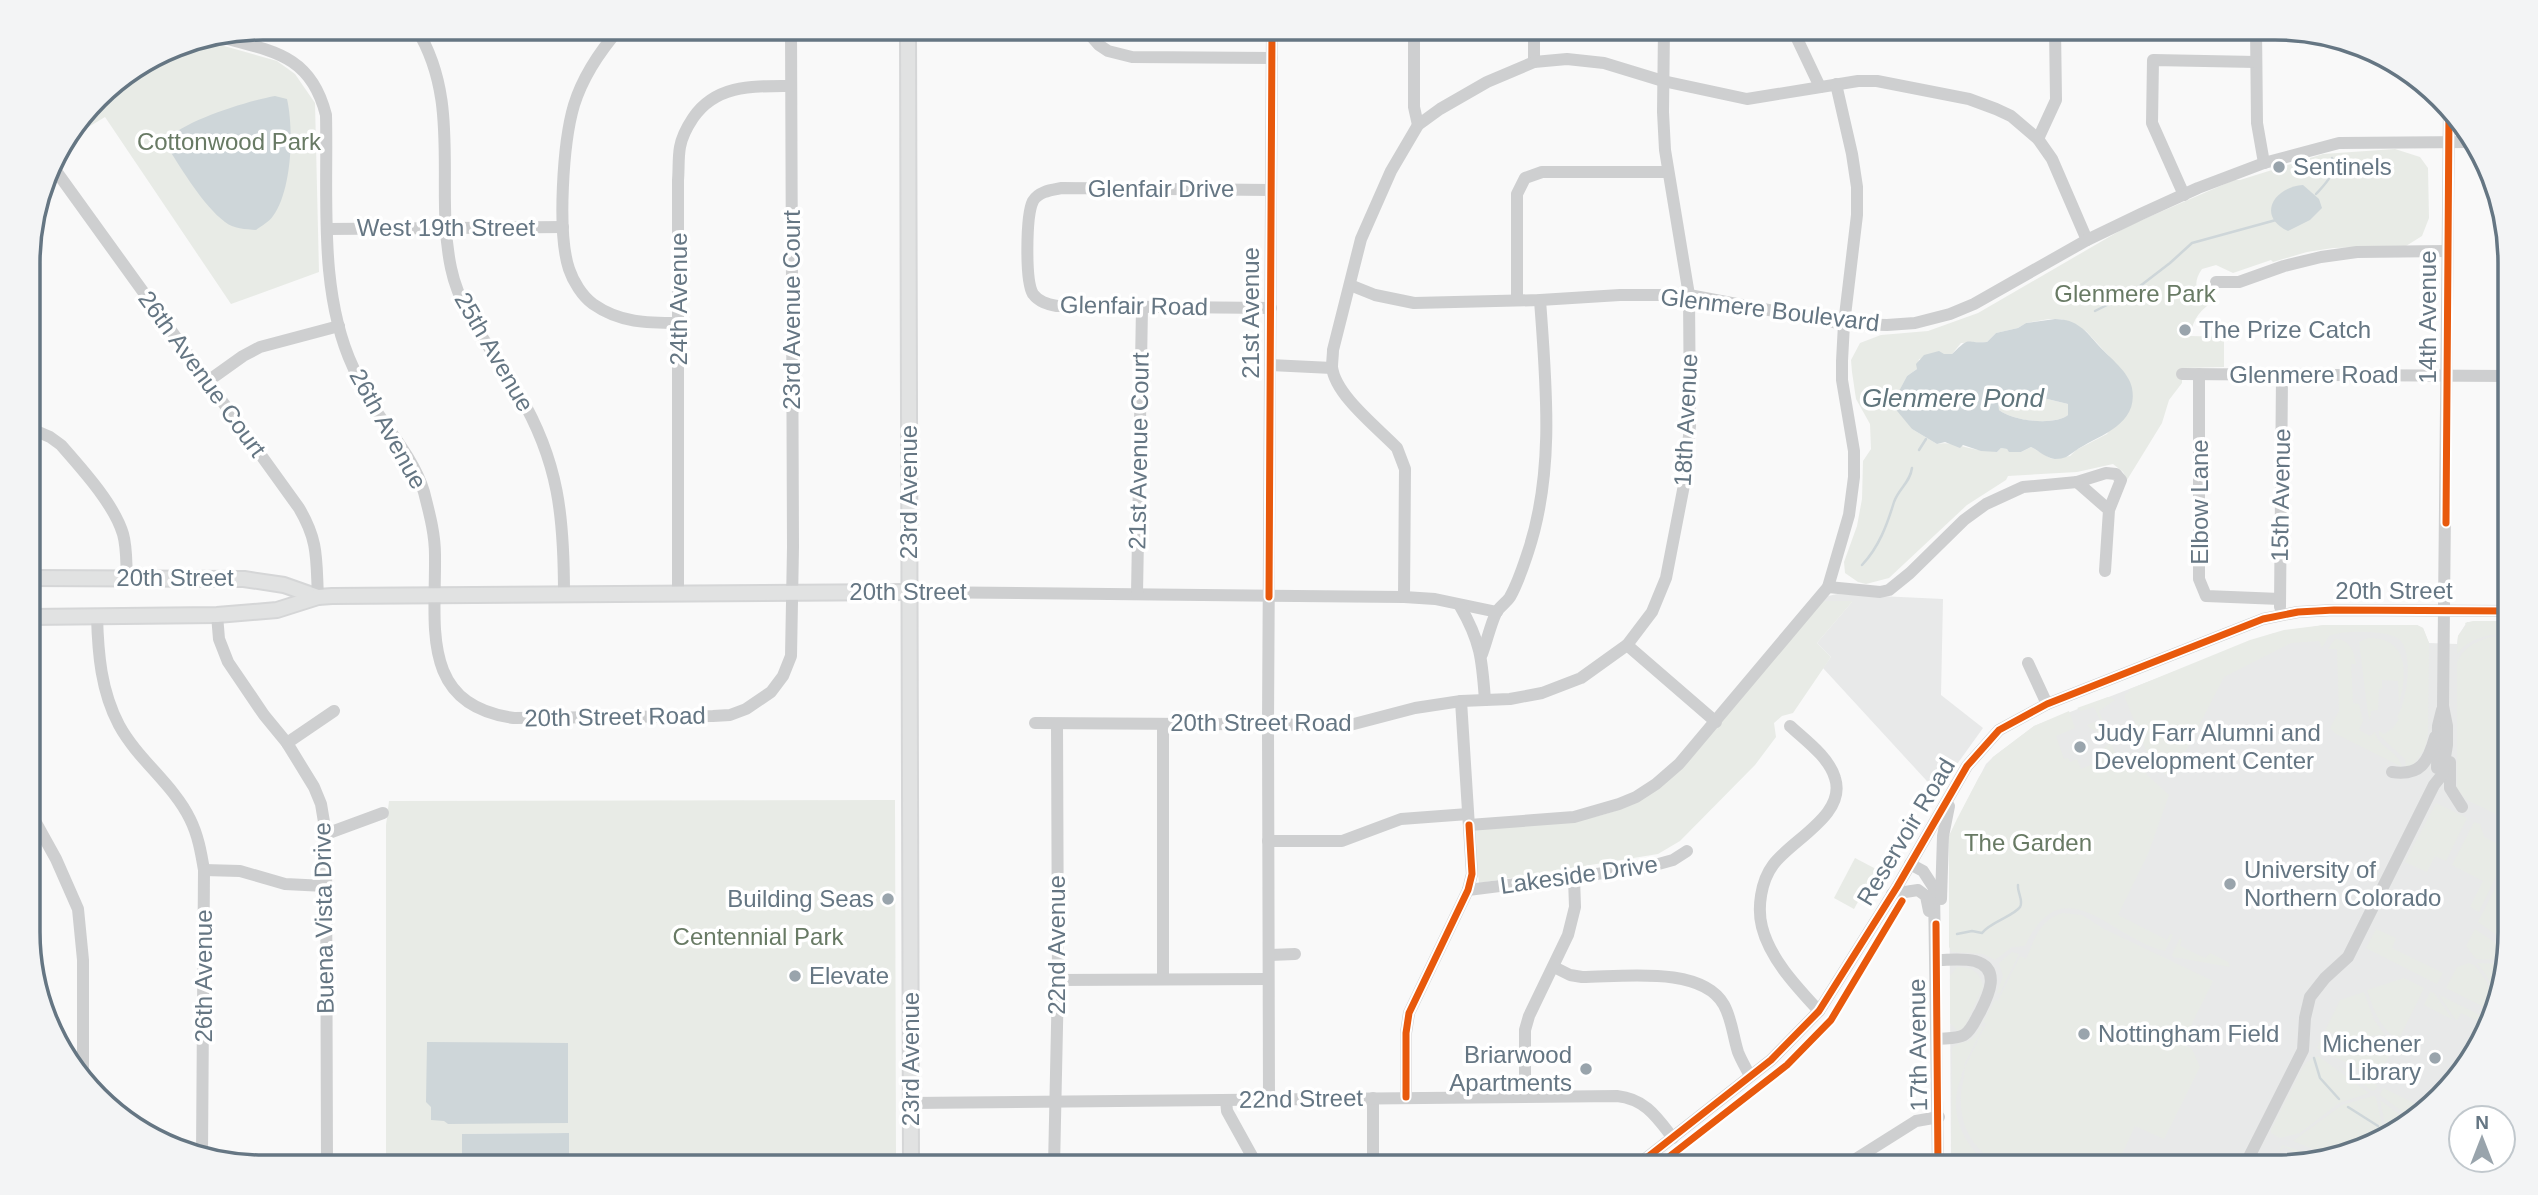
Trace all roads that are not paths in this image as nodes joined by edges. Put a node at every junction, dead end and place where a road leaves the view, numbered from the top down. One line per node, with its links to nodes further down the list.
1 (422, 40): 33 (street, 25th Avenue)
2 (611, 40): 32 (street)
3 (791, 40): 19 (street, 23rd Avenue Court)
4 (908, 40): 63 (main road, 23rd Avenue)
5 (1095, 40): 14 (street)
6 (1272, 40): 14 (street, 21st Avenue)
7 (1414, 40): 22 (street)
8 (1534, 40): 15 (street)
9 (1664, 40): 17 (street, 18th Avenue)
10 (1798, 40): 20 (street)
11 (2055, 40): 23 (street)
12 (2256, 40): 16 (street)
13 (236, 42): 34 (street, 26th Avenue)
14 (1272, 58): 30 (street, 21st Avenue)
15 (1534, 62): 17 (street); 22 (street)
16 (2256, 62): 26 (street); 31 (street)
17 (1663, 81): 20 (street); 27 (street, 18th Avenue)
18 (1836, 84): 20 (street); 23 (street); 45 (street)
19 (791, 86): 44 (street, 24th Avenue); 62 (street, 23rd Avenue Court)
20 (1820, 87)
21 (2449, 124): 24 (street, 14th Avenue)
22 (1418, 125): 38 (street)
23 (2038, 139): 35 (street)
24 (2449, 141): 25 (street, Glenmere Boulevard); 26 (street, Glenmere Boulevard); 36 (street, 14th Avenue)
25 (2461, 142)
26 (2264, 163): 31 (street, Glenmere Boulevard)
27 (1668, 173): 39 (street, 18th Avenue); 40 (street)
28 (57, 178): 54 (street, 26th Avenue Court)
29 (1052, 190): 30 (street, Glenfair Drive); 42 (street, Glenfair Road)
30 (1270, 190): 43 (street, 21st Avenue)
31 (2183, 195): 35 (street, Glenmere Boulevard)
32 (563, 227): 33 (street, West 19th Street); 44 (street)
33 (446, 228): 34 (street, West 19th Street); 66 (street, 25th Avenue)
34 (328, 229): 46 (street, 26th Avenue)
35 (2087, 240): 45 (street, Glenmere Boulevard)
36 (2447, 251): 37 (street); 52 (street, 14th Avenue)
37 (2216, 282)
38 (1350, 285): 40 (street, Glenmere Boulevard); 48 (street)
39 (1689, 295): 41 (street, Glenmere Boulevard); 45 (street, Glenmere Boulevard); 80 (street, 18th Avenue)
40 (1517, 300): 41 (street, Glenmere Boulevard)
41 (1540, 300): 75 (street)
42 (1142, 307): 43 (street, Glenfair Road); 67 (street, 21st Avenue Court)
43 (1271, 308): 47 (street, 21st Avenue)
44 (679, 323): 64 (street, 24th Avenue)
45 (1844, 324): 61 (street)
46 (338, 326): 54 (street); 65 (street, 26th Avenue)
47 (1270, 365): 48 (street); 69 (street, 21st Avenue)
48 (1332, 368): 70 (street)
49 (2182, 374): 50 (street, Glenmere Road)
50 (2199, 374): 51 (street, Glenmere Road); 71 (street, Elbow Lane)
51 (2282, 375): 52 (street, Glenmere Road); 71 (street, 15th Avenue)
52 (2447, 376): 53 (street, Glenmere Road); 73 (street, 14th Avenue)
53 (2498, 376)
54 (208, 381): 68 (street, 26th Avenue Court)
55 (41, 433): 60 (street)
56 (2077, 482): 57 (street); 57 (street); 61 (street)
57 (2109, 510): 58 (street)
58 (2105, 571)
59 (41, 578): 60 (main road, 20th Street)
60 (127, 578): 68 (main road, 20th Street)
61 (1828, 587): 88 (street)
62 (792, 592): 63 (main road, 20th Street); 64 (main road, 20th Street); 65 (street, 20th Street Road)
63 (909, 592): 67 (street, 20th Street); 131 (main road, 23rd Avenue)
64 (678, 593): 66 (main road, 20th Street)
65 (434, 594): 66 (main road, 20th Street); 68 (main road, 20th Street)
66 (564, 594)
67 (1137, 594): 69 (street, 20th Street)
68 (318, 597): 77 (main road, 20th Street)
69 (1269, 597): 70 (street, 20th Street); 92 (street, 21st Avenue)
70 (1404, 597): 72 (street, 20th Street)
71 (2280, 599): 76 (street, 15th Avenue)
72 (1460, 606): 75 (street, 20th Street); 81 (street)
73 (2445, 610): 74 (street, 20th Street); 76 (street, 20th Street); 86 (street, 14th Avenue)
74 (2498, 611)
75 (1497, 612): 81 (street)
76 (2280, 614): 85 (street, Reservoir Road)
77 (217, 615): 78 (main road, 20th Street); 95 (street, Buena Vista Drive)
78 (97, 616): 79 (main road, 20th Street); 108 (street, 26th Avenue)
79 (40, 617)
80 (1627, 645): 84 (street, 18th Avenue); 88 (street)
81 (1482, 654): 84 (street)
82 (2028, 663): 85 (street)
83 (1461, 701): 84 (street, 20th Street Road); 92 (street, 20th Street Road); 102 (street)
84 (1485, 701)
85 (2047, 704): 99 (street, Reservoir Road)
86 (2443, 706): 94 (street, 14th Avenue); 96 (street, 14th Avenue)
87 (334, 711): 95 (street)
88 (1716, 722): 102 (street)
89 (1035, 723): 90 (street, 20th Street Road)
90 (1057, 723): 91 (street, 20th Street Road); 120 (street, 22nd Avenue)
91 (1163, 724): 92 (street, 20th Street Road); 118 (street)
92 (1268, 724): 105 (street, 21st Avenue)
93 (1790, 726): 121 (street)
94 (2438, 726): 97 (street); 98 (street, 14th Avenue)
95 (287, 743): 104 (street, Buena Vista Drive)
96 (2447, 745): 98 (street, 14th Avenue); 100 (street)
97 (2392, 772)
98 (2434, 786): 139 (street)
99 (1954, 790): 107 (street, Reservoir Road); 113 (street)
100 (2462, 807)
101 (383, 813): 104 (street)
102 (1469, 819): 105 (street); 111 (street)
103 (40, 830): 123 (street)
104 (326, 834): 110 (street, Buena Vista Drive)
105 (1268, 841): 115 (street, 21st Avenue)
106 (1687, 851): 109 (street, Lakeside Drive)
107 (1910, 864): 112 (street, Reservoir Road); 113 (street, 17th Avenue)
108 (204, 870): 110 (street); 134 (street, 26th Avenue)
109 (1574, 878): 111 (street, Lakeside Drive); 117 (street)
110 (325, 886): 140 (street, Buena Vista Drive)
111 (1468, 890): 126 (street)
112 (1892, 894): 113 (street); 121 (street, Reservoir Road)
113 (1936, 924): 116 (street, 17th Avenue)
114 (1295, 954): 115 (street)
115 (1269, 955): 119 (street, 21st Avenue)
116 (1936, 961): 122 (street, 17th Avenue); 122 (street, 17th Avenue)
117 (1554, 967): 124 (street); 125 (street)
118 (1163, 979): 119 (street); 120 (street)
119 (1268, 979): 130 (street, 21st Avenue)
120 (1058, 980): 128 (street, 22nd Avenue)
121 (1819, 1011): 124 (street, Reservoir Road)
122 (1937, 1039): 132 (street, 17th Avenue)
123 (83, 1063)
124 (1750, 1076): 133 (street, Reservoir Road)
125 (1525, 1096): 126 (street, 22nd Street); 133 (street, 22nd Street)
126 (1406, 1097): 127 (street, 22nd Street)
127 (1373, 1098): 130 (street, 22nd Street); 135 (street)
128 (1055, 1100): 129 (street, 22nd Street); 131 (street, 22nd Street); 142 (street, 22nd Avenue)
129 (1226, 1100): 130 (street, 22nd Street); 143 (street)
130 (1269, 1100)
131 (911, 1103): 141 (main road, 23rd Avenue)
132 (1938, 1117): 137 (street); 138 (street, 17th Avenue)
133 (1673, 1138): 136 (street, Reservoir Road)
134 (202, 1146)
135 (1373, 1154)
136 (1652, 1154)
137 (1863, 1154)
138 (1938, 1154)
139 (2251, 1154)
140 (327, 1155)
141 (911, 1155)
142 (1054, 1155)
143 (1251, 1155)

